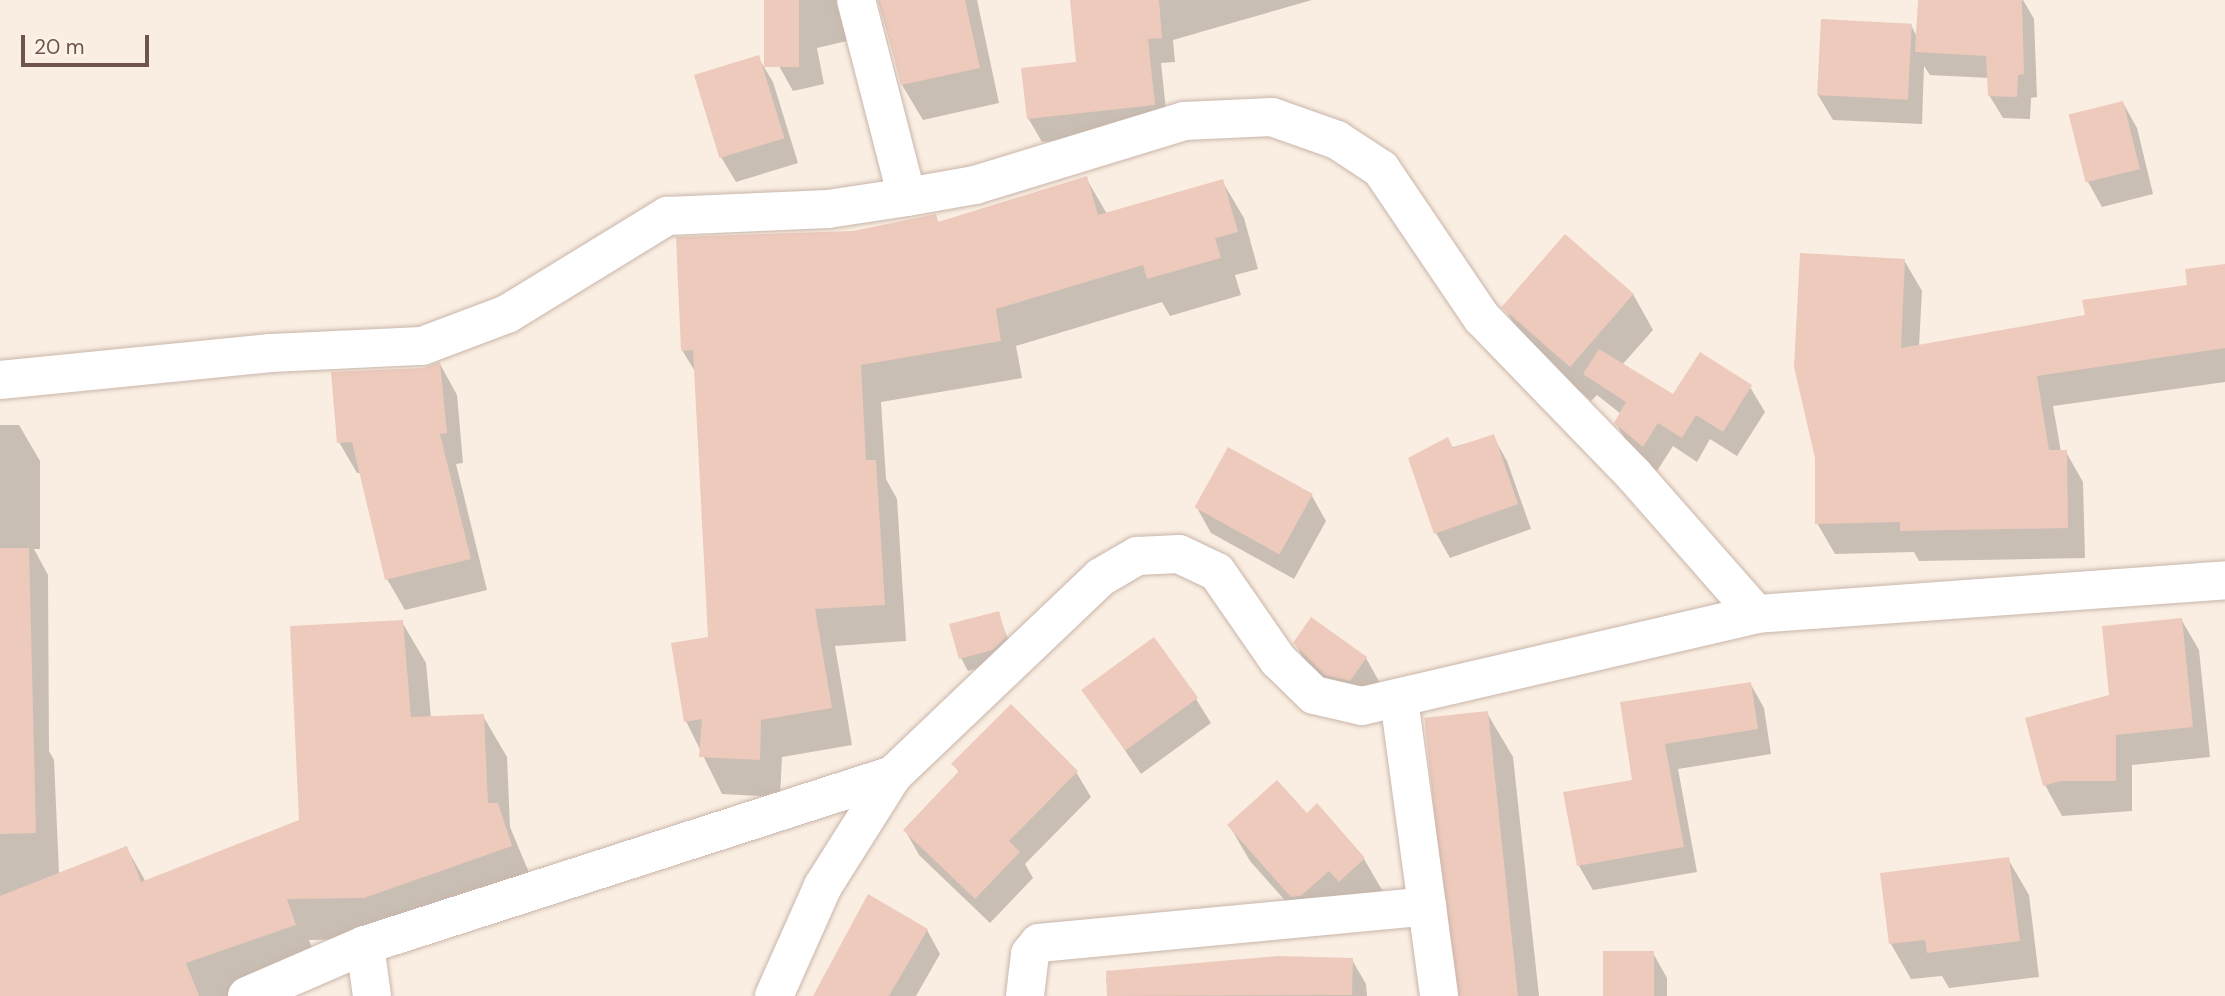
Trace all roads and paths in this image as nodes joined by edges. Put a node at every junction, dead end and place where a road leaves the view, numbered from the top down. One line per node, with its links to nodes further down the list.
1 (856, 0): 2 (street)
2 (906, 197): 3 (street); 5 (street)
3 (0, 380)
4 (2225, 580): 5 (street)
5 (1756, 614): 6 (street)
6 (1399, 699): 7 (street); 8 (street)
7 (893, 775): 9 (street); 12 (street)
8 (1427, 906): 13 (street); 14 (street)
9 (365, 945): 10 (street); 11 (street)
10 (247, 996)
11 (372, 996)
12 (774, 996)
13 (1025, 996)
14 (1439, 996)

